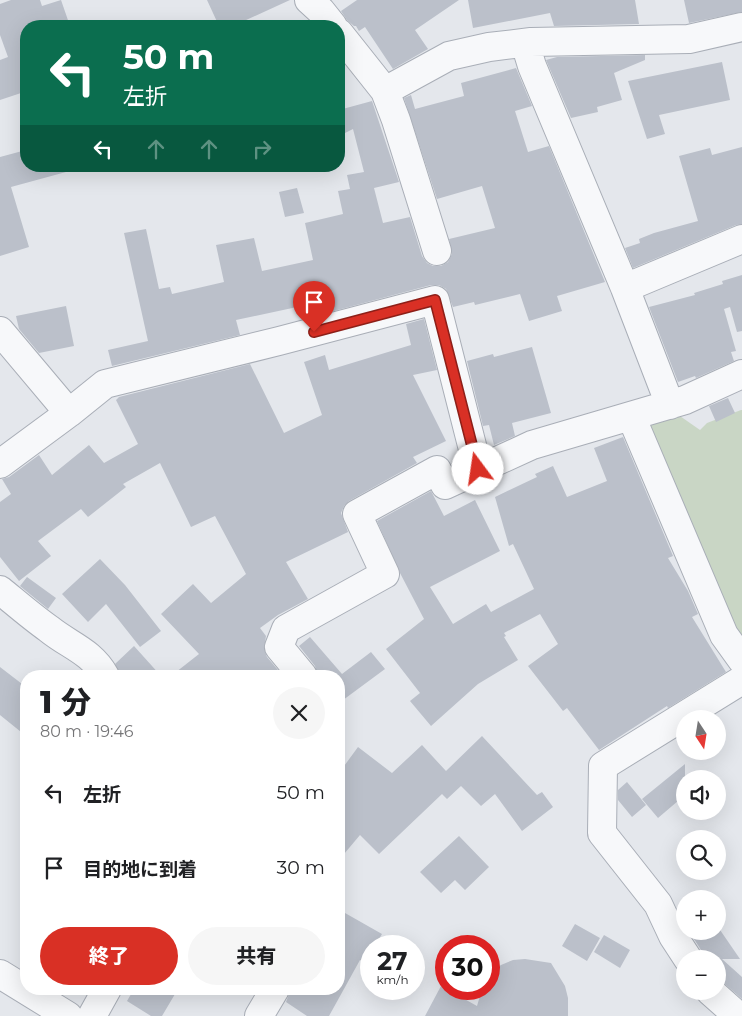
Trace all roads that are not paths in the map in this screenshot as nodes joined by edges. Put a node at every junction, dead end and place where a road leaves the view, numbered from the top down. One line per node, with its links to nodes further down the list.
1 (742, 27): 3 (street)
2 (345, 41): 4 (street)
3 (524, 43): 4 (street); 7 (street)
4 (385, 91): 6 (street)
5 (742, 239): 7 (street)
6 (437, 251)
7 (625, 288): 10 (street)
8 (0, 331): 11 (street)
9 (742, 374): 10 (street)
10 (670, 405): 12 (street)
11 (69, 413): 13 (street); 14 (street)
12 (631, 416): 14 (street); 16 (street)
13 (0, 464)
14 (478, 469): 18 (street)
15 (0, 590): 17 (street)
16 (742, 660)
17 (102, 670)
18 (298, 670)
19 (742, 680): 20 (street)
20 (682, 950)
21 (0, 974): 22 (street)
22 (20, 986)
23 (34, 995): 27 (street)
24 (104, 995): 28 (street)
25 (271, 995): 29 (street)
26 (720, 1000): 30 (street)
27 (68, 1016)
28 (92, 1016)
29 (259, 1016)
30 (738, 1016)

